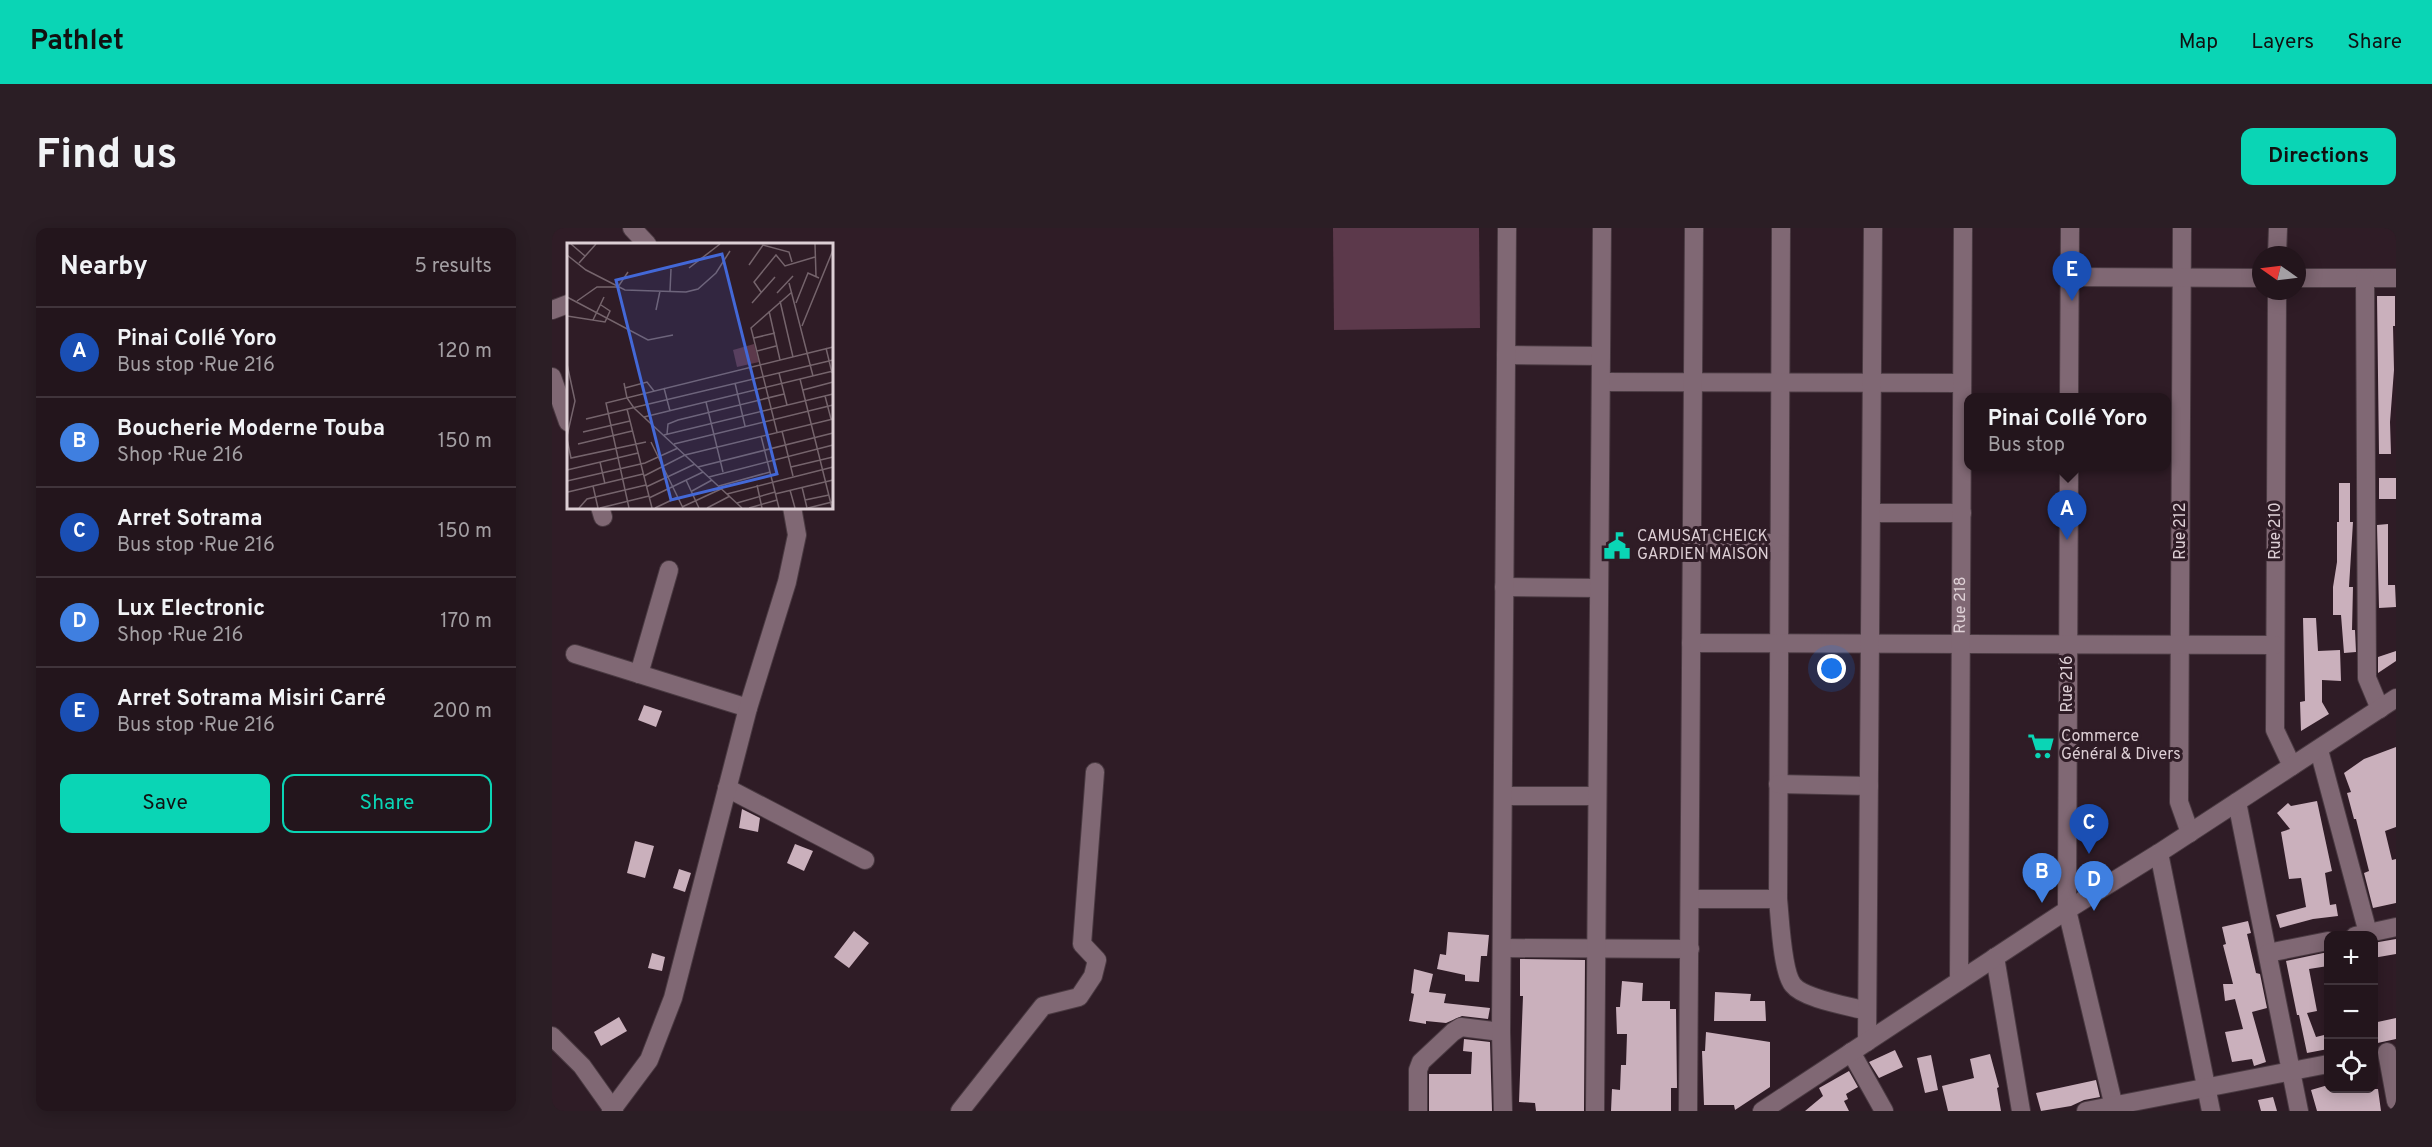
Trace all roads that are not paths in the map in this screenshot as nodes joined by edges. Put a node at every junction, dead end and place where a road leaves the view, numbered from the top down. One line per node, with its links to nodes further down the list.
1 (632, 228): 11 (street)
2 (1507, 228): 22 (street)
3 (1602, 228): 23 (street)
4 (1694, 228): 26 (street)
5 (1781, 228): 27 (street)
6 (1873, 228): 28 (street)
7 (1963, 228): 29 (street, Rue 218)
8 (2070, 228): 13 (street)
9 (2182, 228): 14 (street, Rue 212)
10 (2278, 228): 12 (street)
11 (646, 243)
12 (2277, 246)
13 (2070, 277): 14 (street); 30 (street)
14 (2182, 277): 15 (street); 48 (street, Rue 212)
15 (2252, 278)
16 (2306, 278): 17 (street)
17 (2365, 278): 18 (street); 54 (street)
18 (2396, 278)
19 (2277, 300): 49 (street, Rue 210)
20 (567, 304): 21 (street)
21 (552, 310)
22 (1506, 355): 23 (street); 41 (street)
23 (1601, 356): 25 (street)
24 (552, 377): 32 (street)
25 (1601, 382): 26 (street); 42 (street)
26 (1693, 382): 27 (street); 38 (street)
27 (1780, 383): 28 (street); 39 (street)
28 (1872, 383): 29 (street); 36 (street)
29 (1962, 383): 31 (street, Rue 218)
30 (2069, 393)
31 (1964, 398)
32 (567, 419)
33 (1964, 442): 37 (street, Rue 218)
34 (2069, 471): 47 (street, Rue 216)
35 (792, 508): 53 (street)
36 (1871, 513): 37 (street); 45 (street)
37 (1962, 513): 46 (street, Rue 218)
38 (1692, 543): 39 (street); 43 (street)
39 (1779, 543): 44 (street)
40 (669, 570): 51 (street)
41 (1504, 587): 42 (street); 61 (street)
42 (1599, 588): 62 (street)
43 (1691, 643): 44 (street); 67 (street)
44 (1779, 644): 45 (street); 58 (street)
45 (1871, 644): 46 (street); 59 (street)
46 (1961, 644): 47 (street); 79 (street, Rue 218)
47 (2068, 644): 48 (street); 69 (street, Rue 216)
48 (2180, 645): 49 (street); 64 (street, Rue 212)
49 (2275, 645): 56 (street, Rue 210)
50 (574, 654): 51 (street)
51 (639, 674): 53 (street)
52 (2396, 698): 54 (street)
53 (748, 708): 60 (street)
54 (2380, 709): 55 (street)
55 (2319, 750): 56 (street); 71 (street)
56 (2292, 766): 63 (street)
57 (1095, 772): 92 (street)
58 (1778, 784): 59 (street); 68 (street)
59 (1869, 786): 80 (street)
60 (727, 788): 66 (street); 91 (street)
61 (1503, 796): 62 (street); 74 (street)
62 (1597, 796): 75 (street)
63 (2237, 802): 64 (street); 77 (street)
64 (2190, 833): 65 (street)
65 (2159, 853): 69 (street); 88 (street)
66 (865, 860)
67 (1690, 899): 68 (street); 76 (street)
68 (1778, 899): 80 (street)
69 (2067, 910): 78 (street); 90 (street, Rue 216)
70 (2396, 927): 72 (street)
71 (2361, 931)
72 (2377, 931)
73 (2324, 942): 77 (street)
74 (1502, 948): 75 (street); 81 (street)
75 (1596, 948): 76 (street); 95 (street)
76 (1690, 949): 96 (street)
77 (2268, 953): 87 (street)
78 (1995, 957): 79 (street); 99 (street)
79 (1959, 981): 83 (street)
80 (1867, 1011): 83 (street)
81 (1501, 1032): 93 (street); 94 (street)
82 (552, 1036): 91 (street)
83 (1867, 1042): 84 (street)
84 (1851, 1052): 97 (street); 98 (street)
85 (2385, 1053): 89 (street)
86 (2324, 1065): 87 (street)
87 (2291, 1071): 88 (street); 102 (street)
88 (2206, 1088): 90 (street); 101 (street)
89 (2396, 1101)
90 (2114, 1108): 100 (street)
91 (613, 1110)
92 (960, 1111)
93 (1418, 1111)
94 (1503, 1111)
95 (1595, 1111)
96 (1688, 1111)
97 (1762, 1111)
98 (1884, 1111)
99 (2021, 1111)
100 (2086, 1111)
101 (2211, 1111)
102 (2299, 1111)

